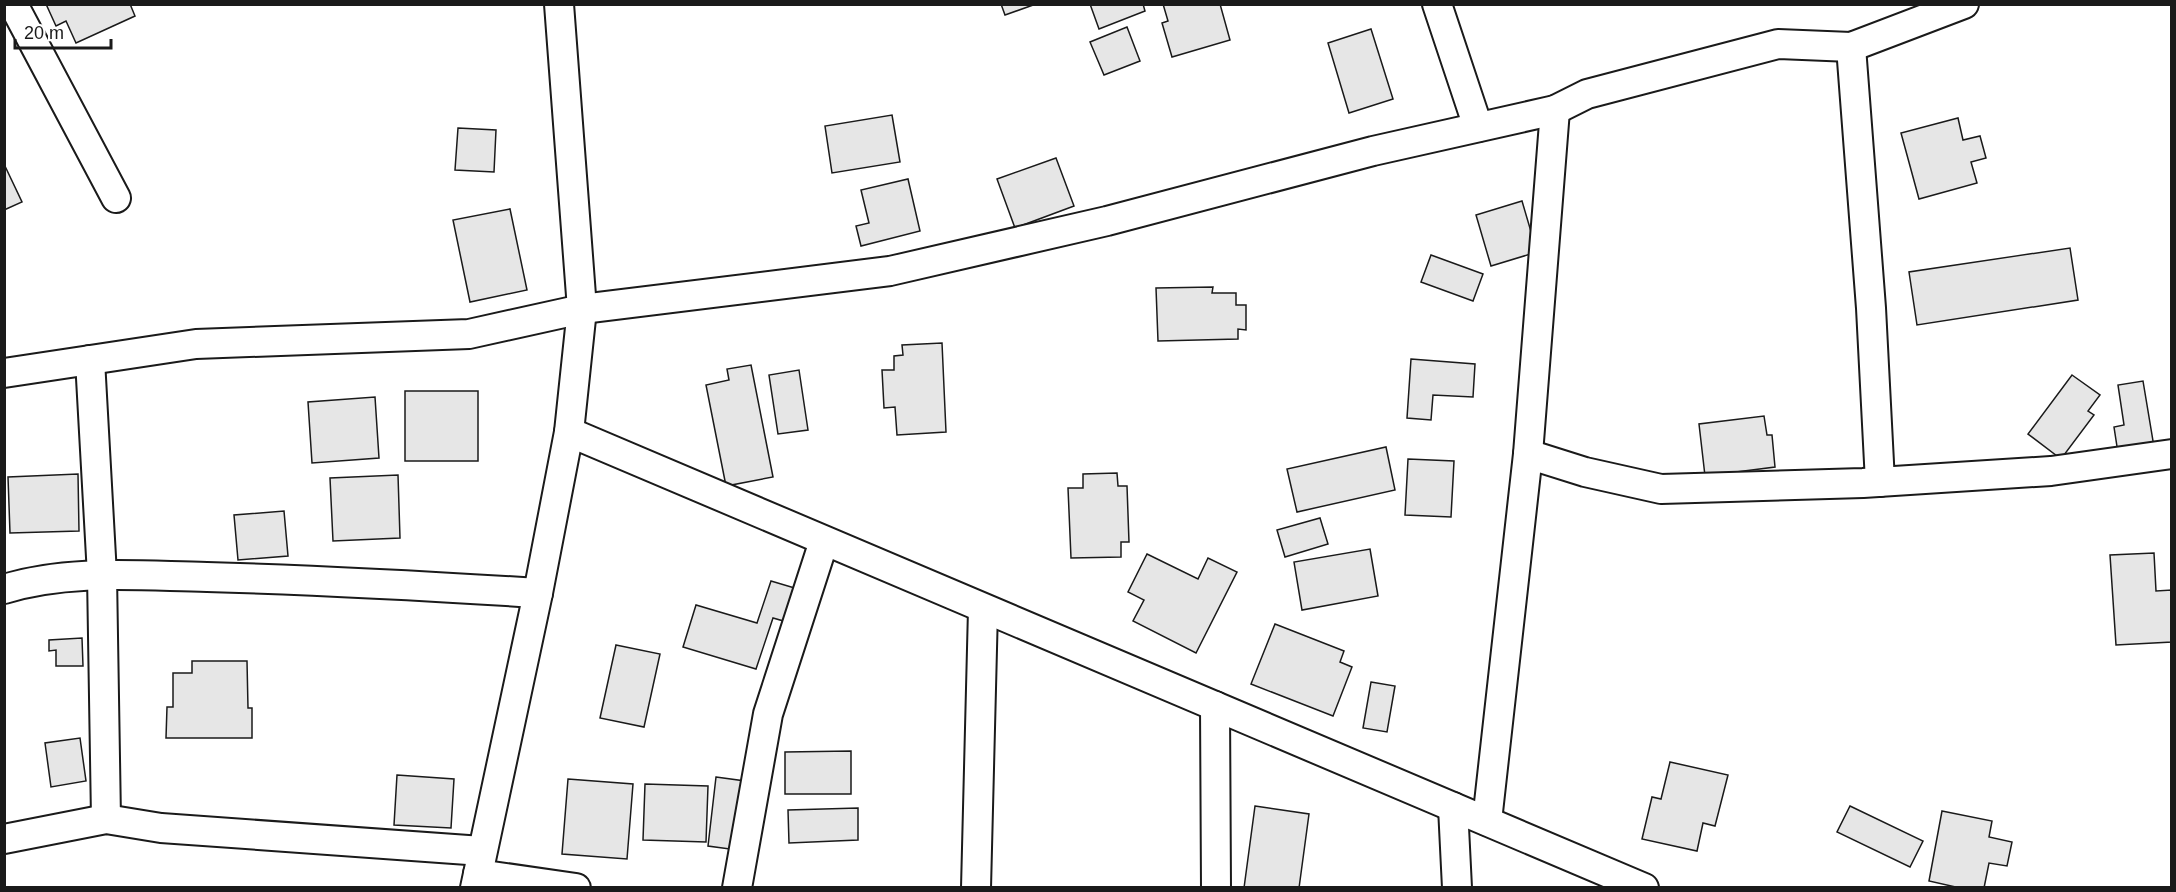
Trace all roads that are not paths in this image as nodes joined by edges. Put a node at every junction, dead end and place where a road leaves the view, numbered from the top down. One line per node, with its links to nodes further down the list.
1 (13, 4): 8 (street)
2 (559, 4): 9 (street)
3 (1437, 4): 7 (street)
4 (1964, 4): 5 (street)
5 (1851, 47): 6 (street); 15 (street)
6 (1555, 110): 7 (street); 13 (street)
7 (1478, 128): 9 (street)
8 (116, 198)
9 (582, 309): 10 (street); 12 (street)
10 (90, 360): 11 (street); 17 (street)
11 (4, 373)
12 (568, 432): 16 (street); 19 (street)
13 (1528, 454): 15 (street); 24 (street)
14 (2172, 454): 15 (street)
15 (1880, 482)
16 (824, 541): 20 (street); 28 (street)
17 (102, 575): 18 (street); 19 (street); 23 (street)
18 (4, 589)
19 (538, 593): 26 (street)
20 (983, 609): 21 (street); 29 (street)
21 (1215, 706): 22 (street); 30 (street)
22 (1453, 807): 24 (street); 31 (street)
23 (106, 819): 25 (street); 26 (street)
24 (1487, 821): 32 (street)
25 (4, 838)
26 (478, 871): 27 (street)
27 (576, 888)
28 (737, 888)
29 (976, 888)
30 (1216, 888)
31 (1457, 888)
32 (1644, 888)

